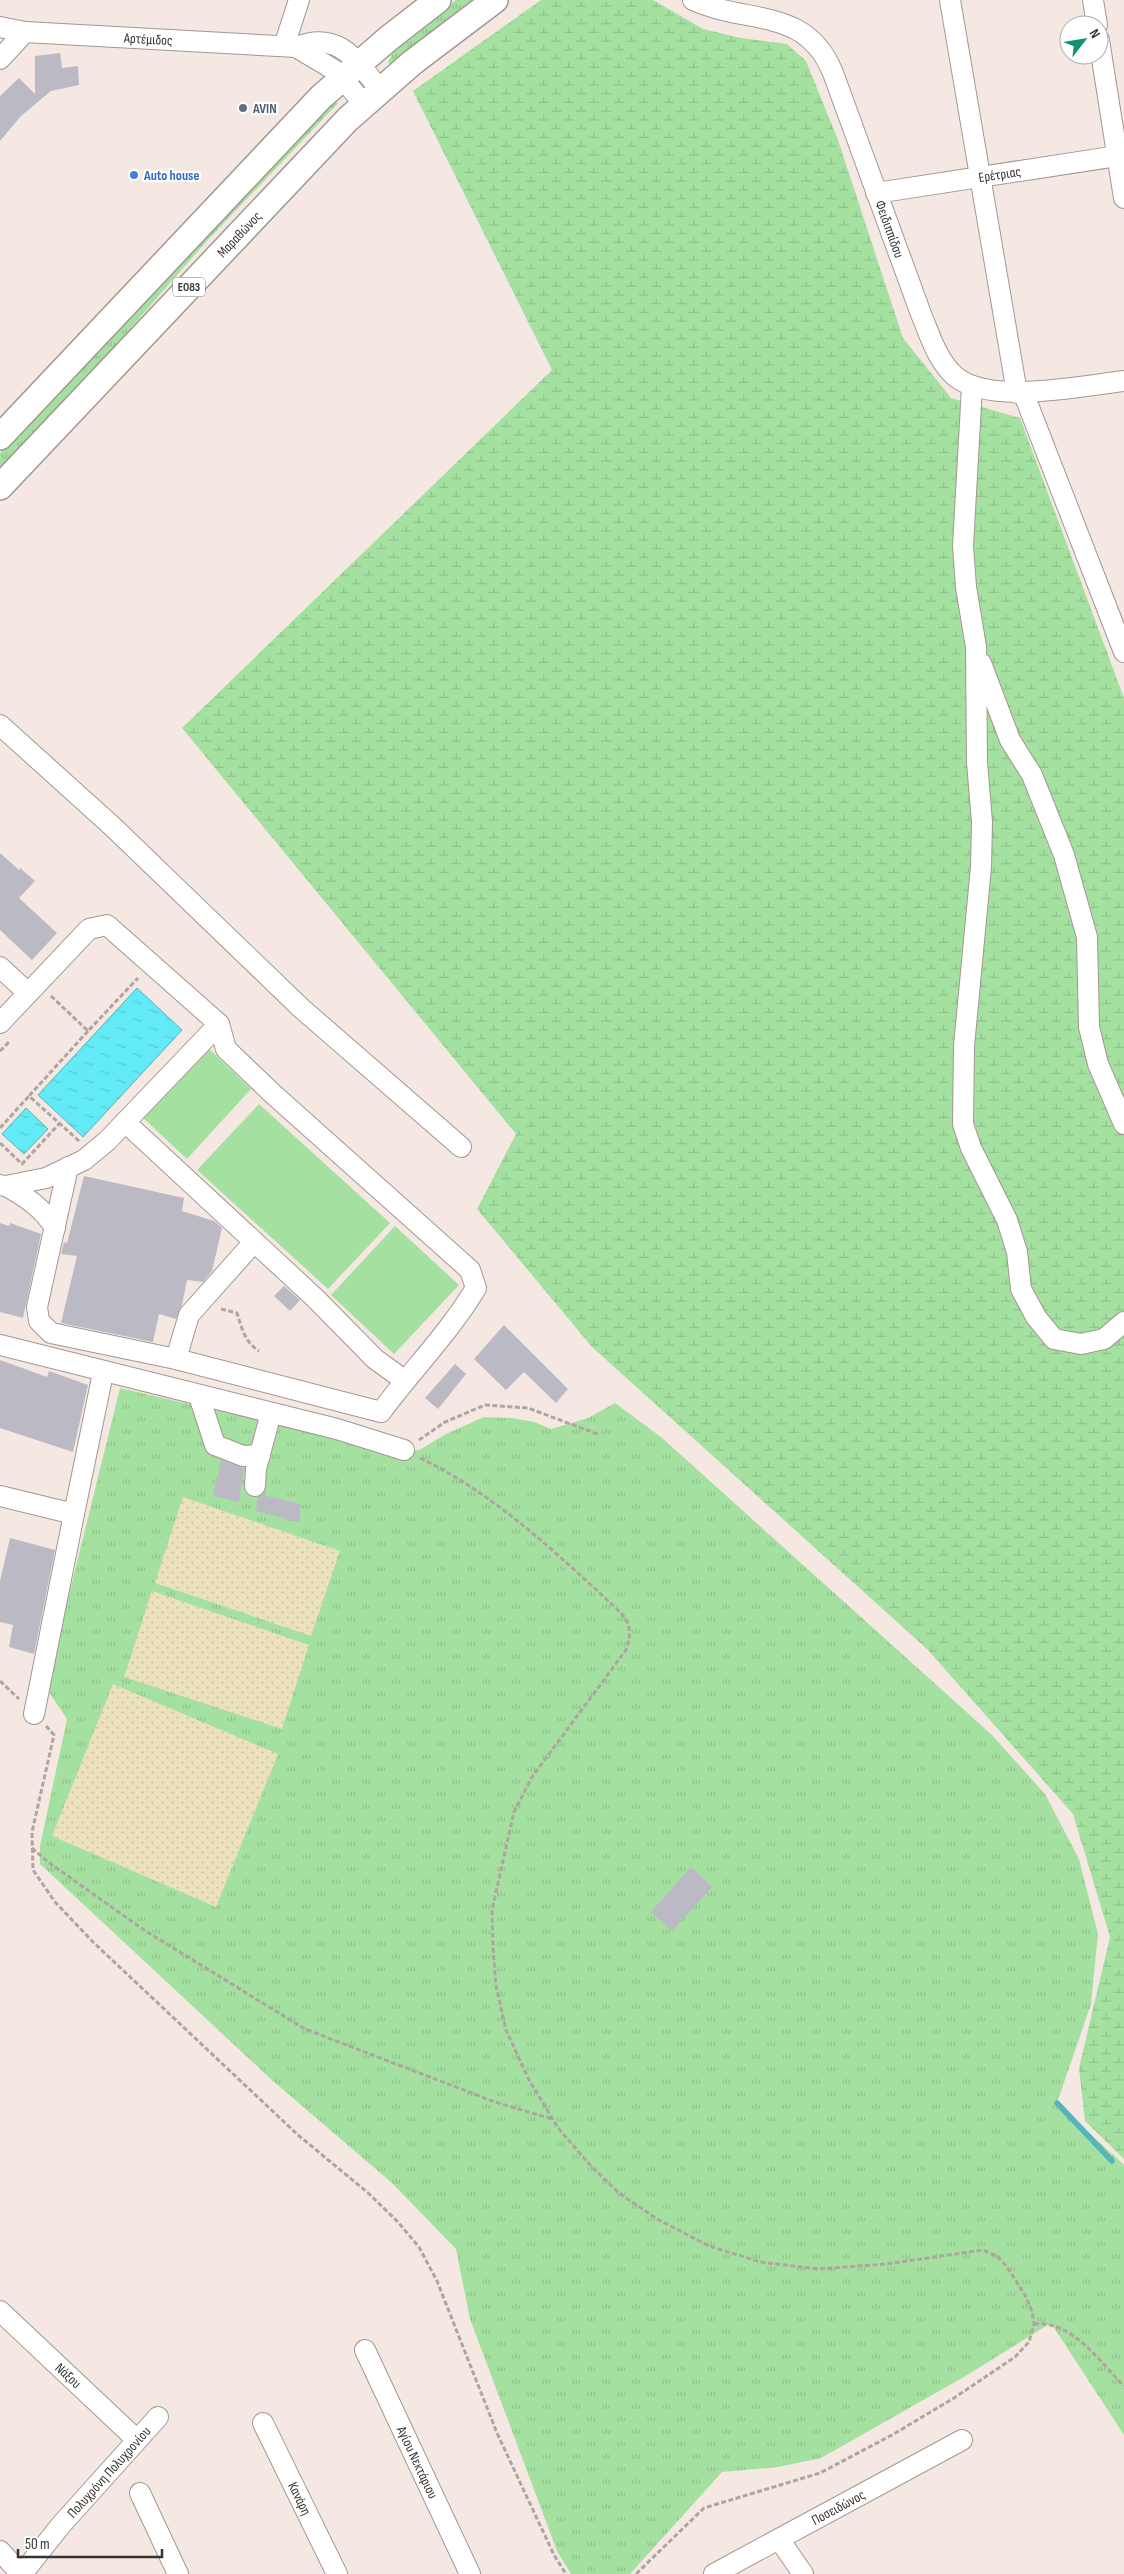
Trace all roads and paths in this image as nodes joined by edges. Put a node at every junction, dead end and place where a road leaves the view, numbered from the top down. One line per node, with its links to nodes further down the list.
1 (299, 0): 10 (street)
2 (438, 0): 13 (main road, ΕΟ83)
3 (495, 0): 14 (main road, Μαραθώνος / ΕΟ83)
4 (693, 0): 17 (street, Φειδιππίδου)
5 (950, 0): 16 (street)
6 (1093, 0): 7 (street)
7 (1095, 15)
8 (0, 27): 9 (street, Αρτέμιδος)
9 (25, 32): 10 (street, Αρτέμιδος); 11 (street)
10 (290, 47): 13 (street, Αρτέμιδος)
11 (0, 59)
12 (1104, 65): 15 (street)
13 (350, 71): 14 (street, Αρτέμιδος); 22 (main road, ΕΟ83)
14 (372, 97): 23 (main road, Μαραθώνος / ΕΟ83)
15 (1121, 155): 16 (street, Ερέτριας); 18 (street)
16 (979, 177): 17 (street, Ερέτριας); 21 (street)
17 (876, 193): 20 (street, Φειδιππίδου)
18 (1124, 198)
19 (1124, 381): 21 (street, Φειδιππίδου)
20 (972, 387): 21 (street, Φειδιππίδου); 24 (street)
21 (1020, 393): 25 (street)
22 (2, 432)
23 (0, 487)
24 (976, 647): 36 (street); 46 (street)
25 (1124, 652)
26 (0, 724): 40 (street)
27 (0, 967): 29 (street)
28 (147, 983): 32 (path)
29 (33, 988): 30 (street); 31 (street); 32 (path)
30 (0, 1023)
31 (219, 1024): 34 (street); 51 (street)
32 (88, 1031): 33 (path)
33 (29, 1096): 35 (path); 37 (path)
34 (125, 1122): 41 (street); 44 (street)
35 (60, 1123): 38 (path); 39 (path)
36 (1124, 1124)
37 (0, 1128)
38 (0, 1143)
39 (84, 1145)
40 (461, 1147)
41 (68, 1168): 42 (street); 43 (street)
42 (3, 1185): 43 (street)
43 (55, 1228): 49 (street)
44 (254, 1242): 45 (street); 51 (street)
45 (202, 1300): 48 (path); 49 (street)
46 (1124, 1322)
47 (0, 1345): 50 (street)
48 (259, 1351)
49 (176, 1359): 51 (street)
50 (103, 1373): 52 (street); 59 (street)
51 (404, 1380)
52 (199, 1396): 53 (street); 56 (street)
53 (271, 1413): 55 (street); 56 (street)
54 (600, 1435): 55 (path)
55 (404, 1450): 63 (path)
56 (260, 1455): 57 (street)
57 (255, 1486)
58 (0, 1496): 59 (street)
59 (74, 1514): 61 (street)
60 (0, 1681): 61 (path)
61 (34, 1714): 62 (path)
62 (32, 1848): 63 (path); 81 (path)
63 (553, 2119): 65 (path)
64 (0, 2311): 70 (street, Νάξου)
65 (1034, 2324): 67 (path); 82 (path)
66 (365, 2350): 80 (street, Αγίου Νεκτάριου)
67 (1124, 2386)
68 (158, 2417): 70 (street, Πολυχρόνη Πολυχρονίου)
69 (263, 2423): 79 (street, Κανάρη)
70 (137, 2440): 75 (street, Πολυχρόνη Πολυχρονίου)
71 (962, 2440): 73 (street, Ποσειδώνος)
72 (140, 2493): 78 (street)
73 (779, 2539): 83 (street, Ποσειδώνος); 84 (street)
74 (0, 2551): 76 (street)
75 (36, 2556): 76 (street, Πολυχρόνη Πολυχρονίου); 77 (street)
76 (22, 2574)
77 (45, 2574)
78 (178, 2574)
79 (337, 2574)
80 (470, 2574)
81 (566, 2574)
82 (636, 2574)
83 (714, 2574)
84 (803, 2574)

